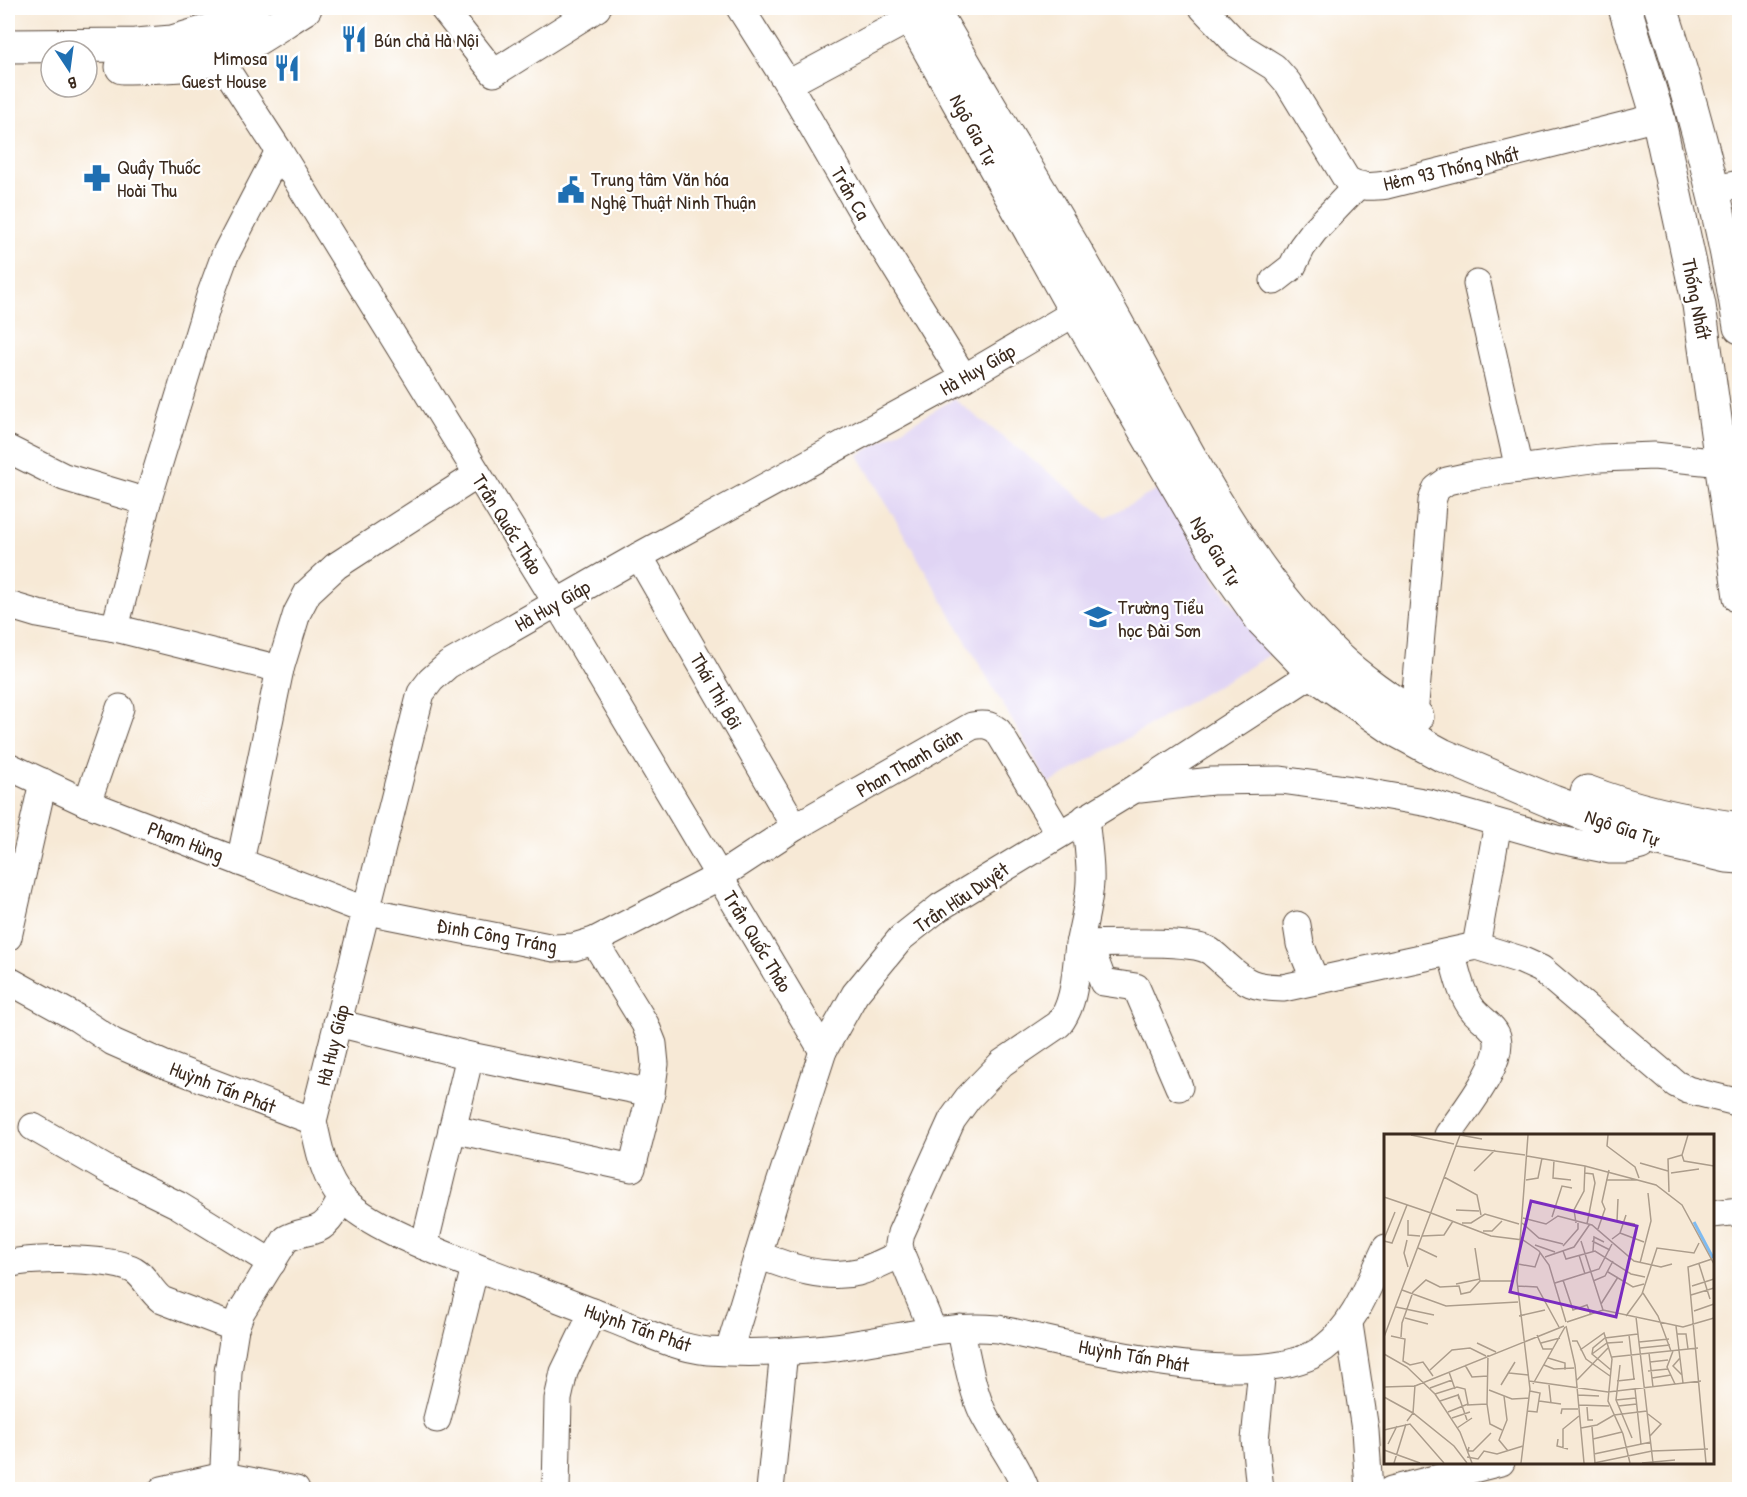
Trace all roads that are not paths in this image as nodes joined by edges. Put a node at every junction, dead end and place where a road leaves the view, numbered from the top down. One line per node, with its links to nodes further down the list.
1 (252, 8): 11 (main road)
2 (305, 8): 11 (main road)
3 (443, 8): 4 (street)
4 (597, 8)
5 (740, 8): 15 (street, Trần Ca)
6 (1625, 8): 17 (main road, Thống Nhất)
7 (1661, 8): 16 (main road, Thống Nhất)
8 (920, 10): 15 (street); 23 (main road, Ngô Gia Tự)
9 (1216, 12): 19 (street, Hẻm 93 Thống Nhất)
10 (8, 46): 11 (main road)
11 (210, 46): 12 (main road); 18 (street, Trần Quốc Thảo)
12 (99, 67)
13 (8, 68): 14 (main road)
14 (39, 68)
15 (788, 84): 25 (street, Trần Ca)
16 (1693, 111): 17 (main road); 20 (main road, Thống Nhất)
17 (1658, 117): 19 (street, Hẻm 93 Thống Nhất); 26 (main road, Thống Nhất)
18 (279, 151): 30 (street, Trần Quốc Thảo); 31 (street)
19 (1357, 186): 21 (street)
20 (1726, 187): 24 (main road, Thống Nhất)
21 (1274, 281)
22 (1477, 284): 29 (street)
23 (1089, 304): 25 (street, Hà Huy Giáp); 37 (main road, Ngô Gia Tự)
24 (1740, 327)
25 (964, 378): 32 (street, Hà Huy Giáp)
26 (1726, 394): 28 (main road, Thống Nhất)
27 (8, 449): 31 (street)
28 (1722, 463): 29 (street); 33 (main road, Thống Nhất)
29 (1520, 469): 40 (street)
30 (477, 475): 34 (street, Trần Quốc Thảo); 38 (street)
31 (147, 502): 36 (street)
32 (639, 556): 34 (street, Hà Huy Giáp); 47 (street, Thái Thị Bôi)
33 (1740, 597)
34 (557, 603): 53 (street, Trần Quốc Thảo); 54 (street, Hà Huy Giáp)
35 (8, 605): 36 (street)
36 (115, 628): 38 (street)
37 (1325, 666): 40 (main road, Ngô Gia Tự); 43 (street, Trần Hữu Duyệt); 50 (main road, Ngô Gia Tự)
38 (280, 669): 52 (street)
39 (120, 708): 44 (street)
40 (1414, 716): 48 (main road, Ngô Gia Tự)
41 (8, 766): 42 (street, Phạm Hùng)
42 (43, 782): 44 (street, Phạm Hùng); 56 (street)
43 (1133, 790): 45 (street, Trần Hữu Duyệt); 46 (street)
44 (87, 803): 52 (street, Phạm Hùng)
45 (1085, 818): 49 (street, Trần Hữu Duyệt); 58 (street)
46 (1498, 823): 50 (street); 59 (street)
47 (795, 827): 49 (street, Phan Thanh Giản); 53 (street, Phan Thanh Giản)
48 (1740, 829)
49 (1059, 833): 63 (street, Trần Hữu Duyệt)
50 (1651, 838): 51 (main road, Ngô Gia Tự)
51 (1740, 857)
52 (240, 862): 54 (street, Phạm Hùng)
53 (720, 876): 57 (street, Đinh Công Tráng); 63 (street, Trần Quốc Thảo)
54 (367, 911): 57 (street, Đinh Công Tráng); 62 (street, Hà Huy Giáp)
55 (1297, 925): 61 (street)
56 (8, 937)
57 (594, 940): 66 (street)
58 (1084, 944): 61 (street); 65 (street); 77 (street)
59 (1463, 949): 61 (street); 67 (street); 71 (street)
60 (8, 980): 68 (street, Huỳnh Tấn Phát)
61 (1315, 981)
62 (337, 1023): 64 (street); 68 (street, Hà Huy Giáp)
63 (823, 1050): 78 (street, Trần Hữu Duyệt)
64 (470, 1056): 66 (street); 70 (street)
65 (1179, 1087)
66 (651, 1093): 70 (street)
67 (1740, 1103)
68 (313, 1121): 72 (street, Huỳnh Tấn Phát)
69 (33, 1126): 79 (street)
70 (452, 1129): 75 (street)
71 (1449, 1134)
72 (342, 1198): 75 (street, Huỳnh Tấn Phát); 79 (street)
73 (1740, 1211): 74 (street)
74 (1714, 1214)
75 (424, 1246): 81 (street, Huỳnh Tấn Phát)
76 (1384, 1252): 83 (street, Huỳnh Tấn Phát)
77 (901, 1254): 78 (street); 86 (street)
78 (758, 1255): 87 (street, Trần Hữu Duyệt)
79 (272, 1263): 84 (street)
80 (8, 1264): 84 (street)
81 (476, 1267): 82 (street, Huỳnh Tấn Phát); 90 (street)
82 (593, 1312): 87 (street, Huỳnh Tấn Phát); 96 (street)
83 (1349, 1324): 89 (street, Huỳnh Tấn Phát); 91 (street)
84 (235, 1328): 93 (street)
85 (960, 1328): 86 (street, Huỳnh Tấn Phát); 89 (street, Huỳnh Tấn Phát); 98 (street)
86 (933, 1331): 88 (street, Huỳnh Tấn Phát)
87 (729, 1351): 88 (street, Huỳnh Tấn Phát)
88 (784, 1351): 97 (street)
89 (1262, 1368): 99 (street)
90 (436, 1419)
91 (1375, 1426): 100 (street)
92 (1493, 1464): 101 (street)
93 (223, 1483): 94 (street); 95 (street)
94 (162, 1490)
95 (296, 1490)
96 (556, 1490)
97 (770, 1490)
98 (1026, 1490)
99 (1260, 1490)
100 (1369, 1490)
101 (1391, 1490)

